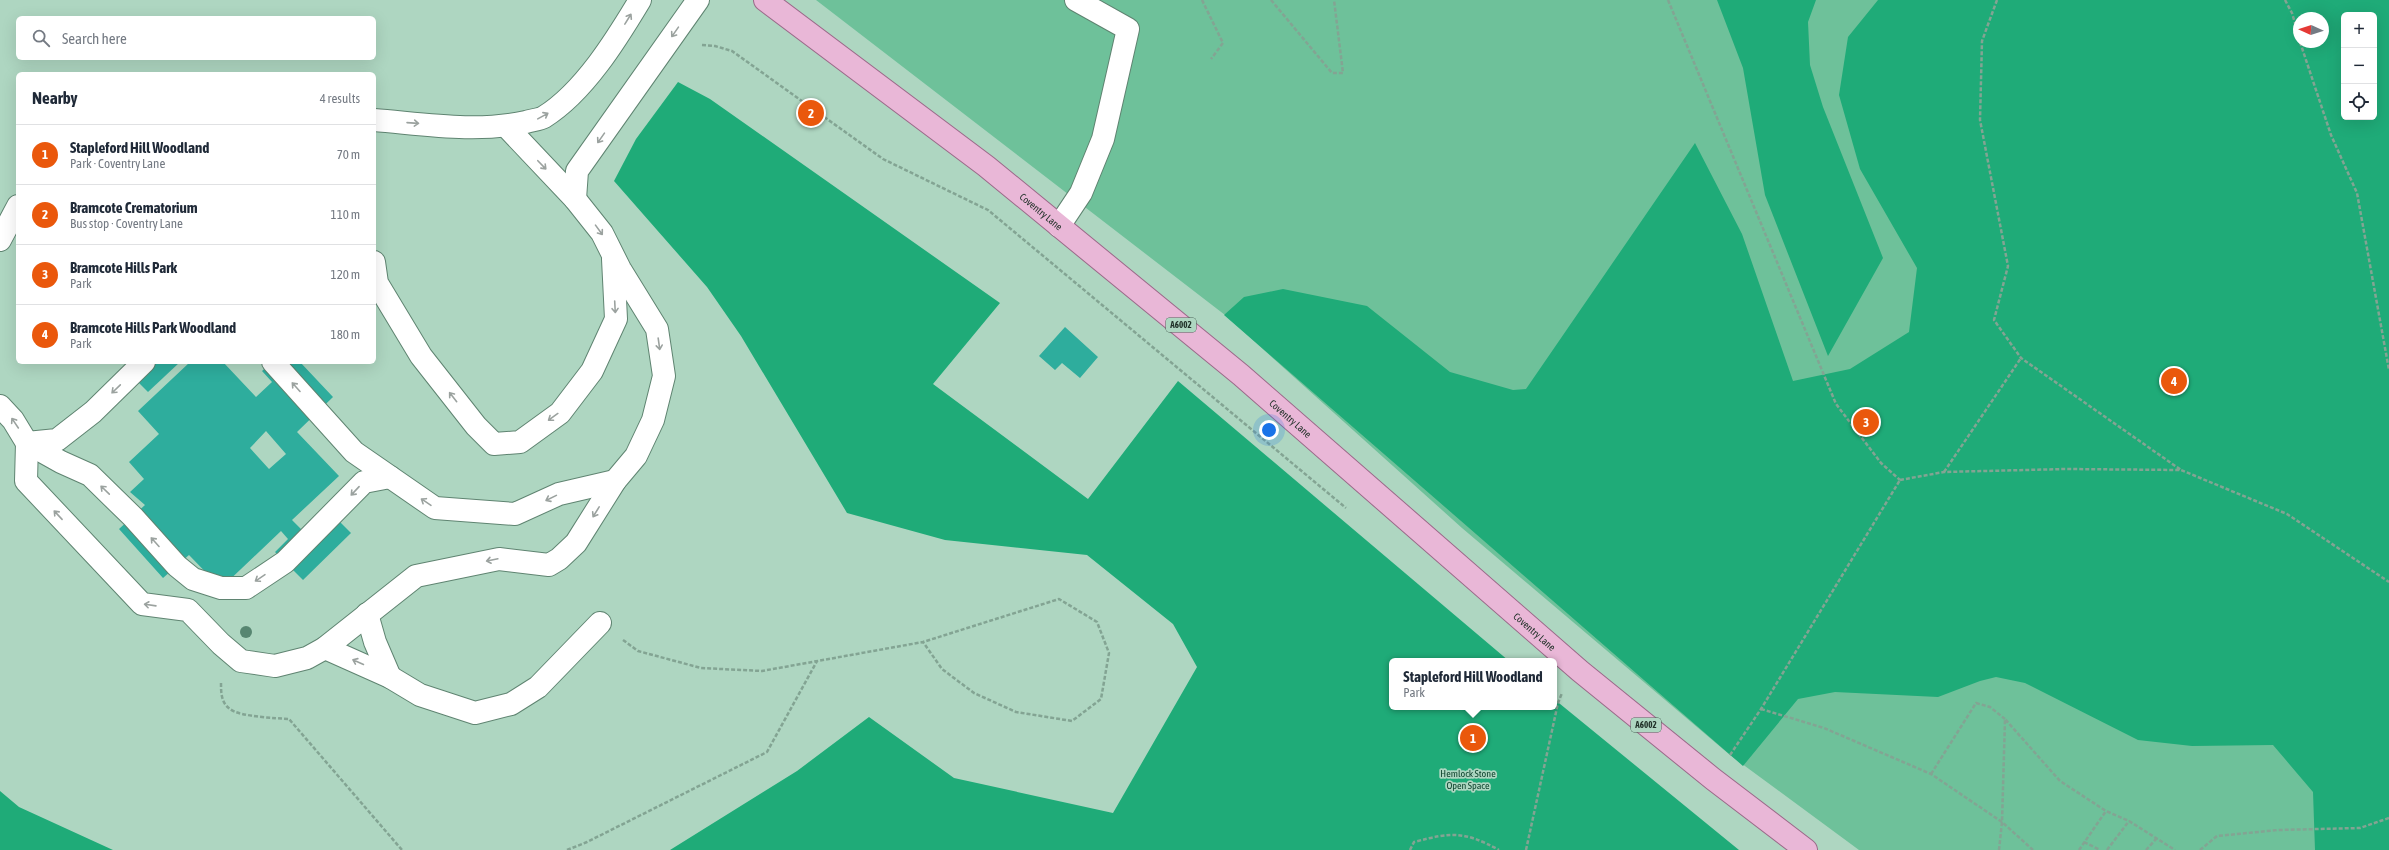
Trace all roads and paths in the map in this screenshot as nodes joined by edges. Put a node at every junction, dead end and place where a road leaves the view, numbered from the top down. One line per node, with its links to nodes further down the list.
1 (640, 0): 16 (lane, one-way to 1)
2 (698, 0): 12 (lane, one-way to 12)
3 (765, 0): 19 (main road, Coventry Lane / A6002)
4 (1076, 0): 19 (lane)
5 (1202, 0): 14 (path)
6 (1271, 0): 7 (path)
7 (1334, 0)
8 (1668, 0): 32 (path)
9 (1997, 0): 23 (path)
10 (2285, 0): 11 (path)
11 (2293, 16)
12 (674, 34): 17 (lane, one-way to 17); 34 (path)
13 (2302, 48): 26 (path)
14 (1211, 59)
15 (376, 120): 16 (lane, one-way to 16)
16 (506, 126): 17 (lane, one-way to 17)
17 (575, 199): 21 (lane, one-way to 21)
18 (16, 210): 20 (lane)
19 (1059, 226): 42 (main road, Coventry Lane / A6002)
20 (0, 240)
21 (612, 254): 22 (lane, one-way to 22); 33 (lane, one-way to 33)
22 (376, 276)
23 (2021, 358): 29 (path); 30 (path)
24 (142, 364): 28 (lane, one-way to 28)
25 (275, 364): 31 (lane, one-way to 25)
26 (2389, 370)
27 (0, 406): 28 (lane, one-way to 27)
28 (27, 443): 31 (lane, one-way to 28); 39 (lane, one-way to 28)
29 (2181, 470): 30 (path); 35 (path)
30 (1944, 472): 32 (path)
31 (390, 477): 33 (lane, one-way to 31)
32 (1900, 480): 45 (path)
33 (615, 481): 36 (lane, one-way to 36)
34 (1349, 511)
35 (2389, 582)
36 (367, 614): 40 (lane); 43 (lane)
37 (600, 623): 41 (path); 43 (lane)
38 (923, 642): 38 (path); 41 (path)
39 (221, 644): 40 (lane); 56 (path)
40 (325, 648): 43 (lane, one-way to 40)
41 (817, 661): 57 (path)
42 (1580, 671): 44 (path); 61 (main road, Coventry Lane / A6002)
43 (390, 677)
44 (1557, 707)
45 (1761, 709): 48 (path); 49 (path)
46 (1556, 710): 60 (path)
47 (2005, 719): 49 (path); 50 (path); 53 (path)
48 (1736, 747)
49 (1931, 774): 53 (path)
50 (2106, 811): 52 (path); 55 (path)
51 (2389, 818): 69 (path)
52 (2129, 821): 54 (path); 66 (path)
53 (2002, 822): 62 (path); 63 (path)
54 (2157, 838): 67 (path); 68 (path)
55 (2084, 842): 64 (path); 65 (path)
56 (402, 850)
57 (567, 850)
58 (1410, 850): 59 (path)
59 (1499, 850)
60 (1526, 850)
61 (1806, 850)
62 (1999, 850)
63 (2033, 850)
64 (2079, 850)
65 (2100, 850)
66 (2107, 850)
67 (2146, 850)
68 (2175, 850)
69 (2200, 850)

